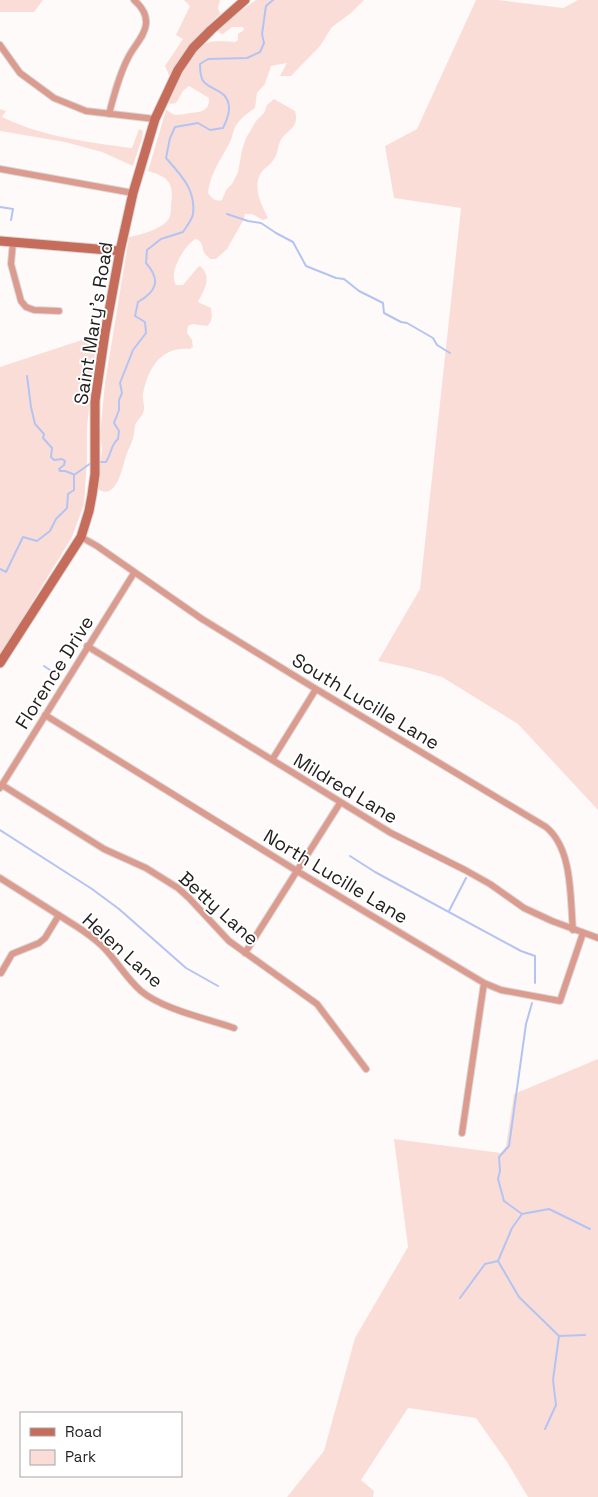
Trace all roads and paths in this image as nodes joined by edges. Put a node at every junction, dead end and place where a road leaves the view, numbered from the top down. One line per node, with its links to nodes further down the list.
1 (134, 0): 4 (street)
2 (246, 0): 5 (street, Saint Mary's Road)
3 (0, 45): 4 (street)
4 (109, 114): 5 (street)
5 (155, 119): 7 (street, Saint Mary's Road)
6 (0, 169): 7 (street)
7 (134, 193): 10 (street, Saint Mary's Road)
8 (0, 241): 9 (street)
9 (13, 242): 10 (street); 11 (street)
10 (120, 251): 12 (street, Saint Mary's Road)
11 (59, 311)
12 (81, 537): 13 (street, South Lucille Lane); 15 (street, Saint Mary's Road)
13 (134, 573): 14 (street, Florence Drive); 16 (street, South Lucille Lane)
14 (87, 646): 17 (street, Florence Drive); 18 (street, Mildred Lane)
15 (0, 662)
16 (316, 690): 18 (street); 24 (street, South Lucille Lane)
17 (45, 715): 19 (street, Florence Drive); 21 (street, North Lucille Lane)
18 (272, 760): 20 (street, Mildred Lane)
19 (1, 787): 27 (street, Betty Lane)
20 (340, 802): 21 (street); 24 (street, Mildred Lane)
21 (297, 871): 27 (street); 29 (street, North Lucille Lane)
22 (0, 878): 23 (street, Helen Lane)
23 (58, 915): 28 (street); 30 (street, Helen Lane)
24 (573, 930): 25 (street, Mildred Lane)
25 (583, 933): 26 (street, Mildred Lane); 29 (street, North Lucille Lane)
26 (598, 938)
27 (245, 953): 31 (street, Betty Lane)
28 (1, 973)
29 (484, 983): 32 (street)
30 (234, 1028)
31 (366, 1069)
32 (462, 1133)

